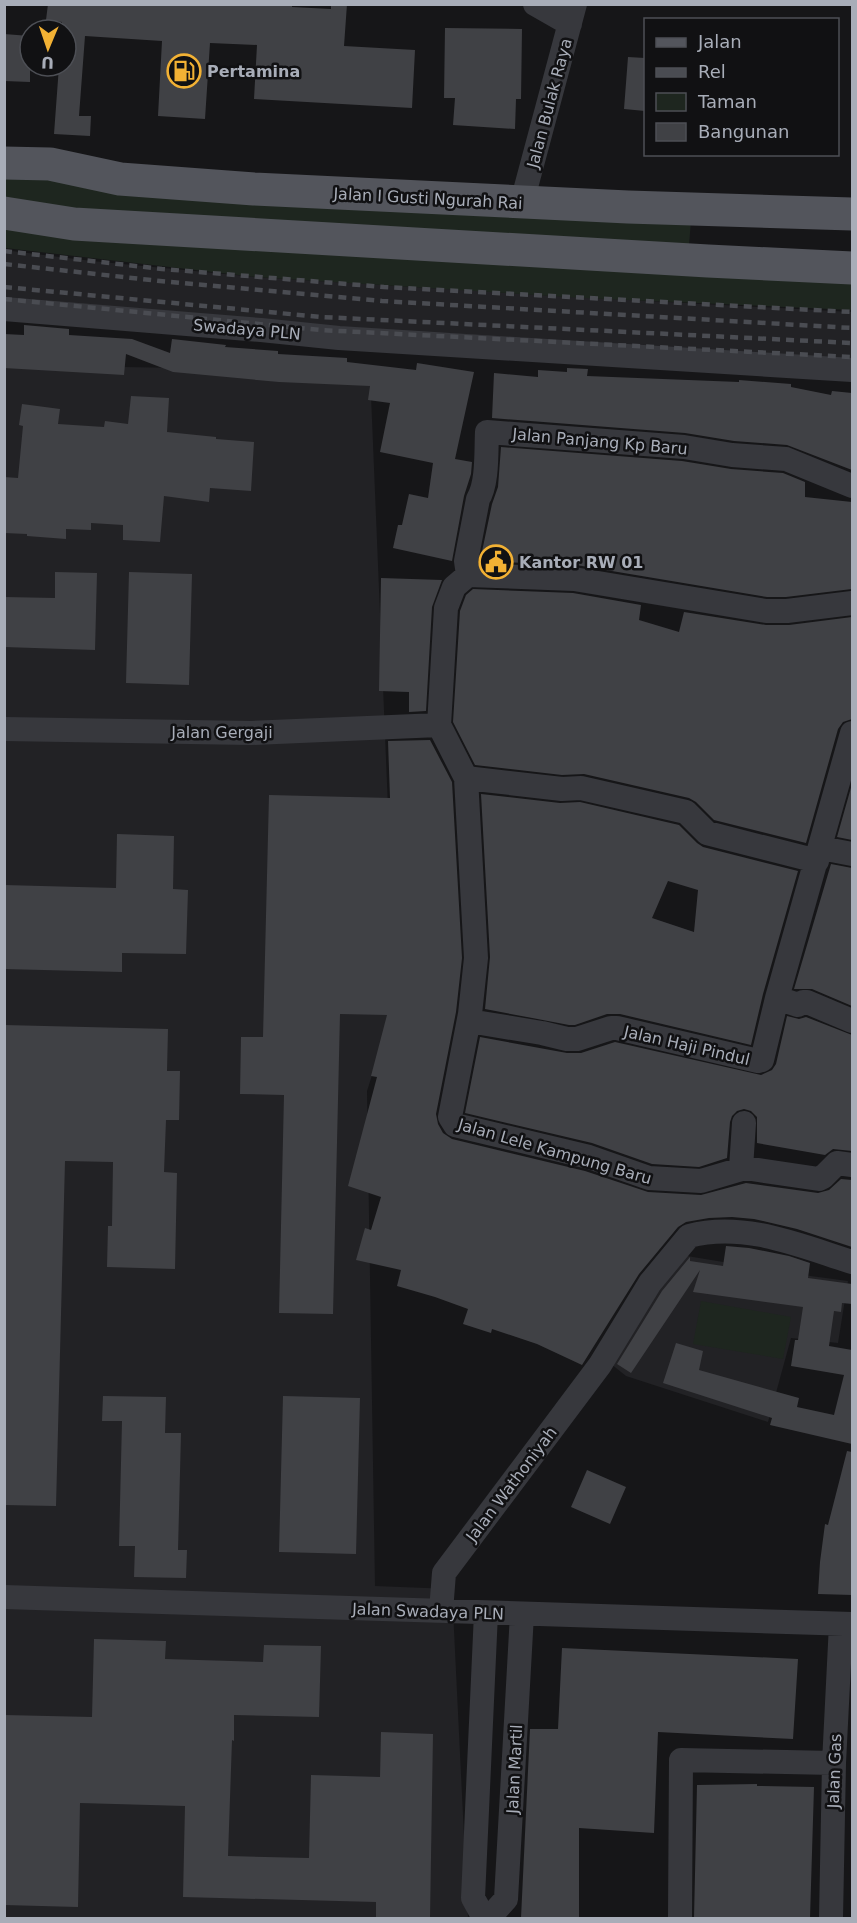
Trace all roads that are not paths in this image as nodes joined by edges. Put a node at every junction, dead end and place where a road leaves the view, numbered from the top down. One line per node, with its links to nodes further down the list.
1 (535, 4): 2 (street)
2 (573, 14): 4 (street, Jalan Bulak Raya)
3 (4, 163): 4 (main road, Jalan I Gusti Ngurah Rai)
4 (522, 202): 6 (main road, Jalan I Gusti Ngurah Rai)
5 (4, 213): 7 (main road)
6 (852, 214)
7 (852, 268)
8 (4, 309): 9 (street, Swadaya PLN)
9 (852, 370)
10 (852, 486): 11 (street, Jalan Panjang Kp Baru)
11 (468, 575): 12 (street); 13 (street)
12 (852, 603)
13 (439, 725): 14 (street, Jalan Gergaji); 16 (street, Jalan Lele Kampung Baru)
14 (4, 729)
15 (852, 734): 18 (street)
16 (466, 778): 18 (street); 20 (street, Jalan Lele Kampung Baru)
17 (852, 854): 18 (street)
18 (819, 855): 19 (street)
19 (777, 998): 20 (street, Jalan Haji Pindul); 21 (street)
20 (469, 1021): 24 (street, Jalan Lele Kampung Baru)
21 (852, 1021)
22 (744, 1123): 24 (street)
23 (852, 1165): 24 (street, Jalan Lele Kampung Baru)
24 (741, 1168)
25 (852, 1262): 27 (street, Jalan Wathoniyah)
26 (4, 1597): 27 (street, Jalan Swadaya PLN)
27 (441, 1611): 28 (street, Jalan Swadaya PLN)
28 (486, 1612): 29 (street, Jalan Swadaya PLN); 32 (street)
29 (522, 1614): 30 (street, Jalan Swadaya PLN); 33 (street, Jalan Martil)
30 (847, 1624): 31 (street, Jalan Gas)
31 (834, 1763): 34 (street); 35 (street, Jalan Gas)
32 (484, 1918)
33 (489, 1918)
34 (680, 1918)
35 (831, 1918)

